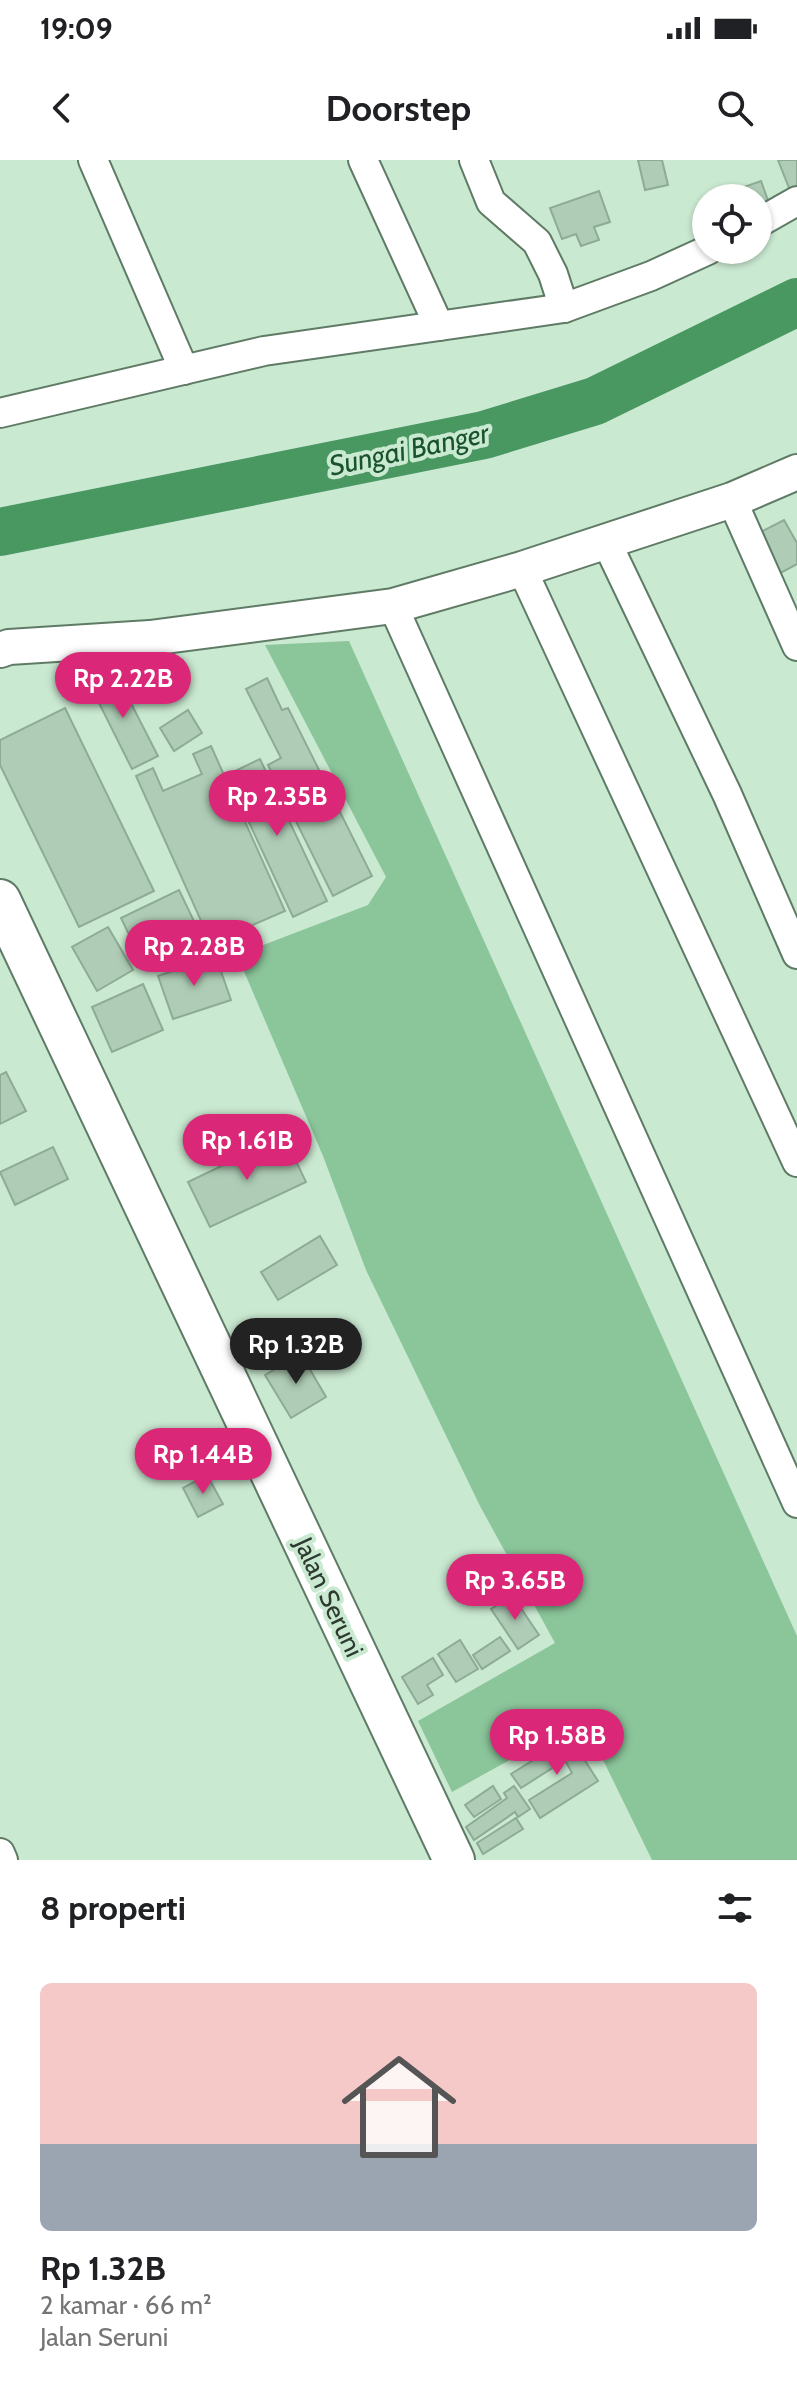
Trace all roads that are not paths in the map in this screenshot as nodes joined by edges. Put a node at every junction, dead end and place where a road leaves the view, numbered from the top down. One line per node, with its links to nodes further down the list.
1 (93, 160): 9 (street)
2 (363, 160): 8 (street)
3 (474, 160): 7 (street)
4 (797, 201): 5 (street)
5 (772, 215)
6 (692, 257): 7 (street)
7 (564, 308): 8 (street)
8 (439, 326): 9 (street)
9 (184, 370): 10 (street)
10 (0, 413)
11 (797, 472): 12 (street)
12 (732, 500): 13 (street); 16 (street)
13 (606, 541): 14 (street); 19 (street)
14 (522, 569): 15 (street); 20 (street)
15 (393, 606): 17 (street); 21 (street)
16 (797, 646)
17 (0, 650)
18 (0, 900): 24 (main road, Jalan Seruni)
19 (797, 954)
20 (797, 1162)
21 (797, 1503)
22 (0, 1853): 23 (street)
23 (3, 1860)
24 (454, 1860)

